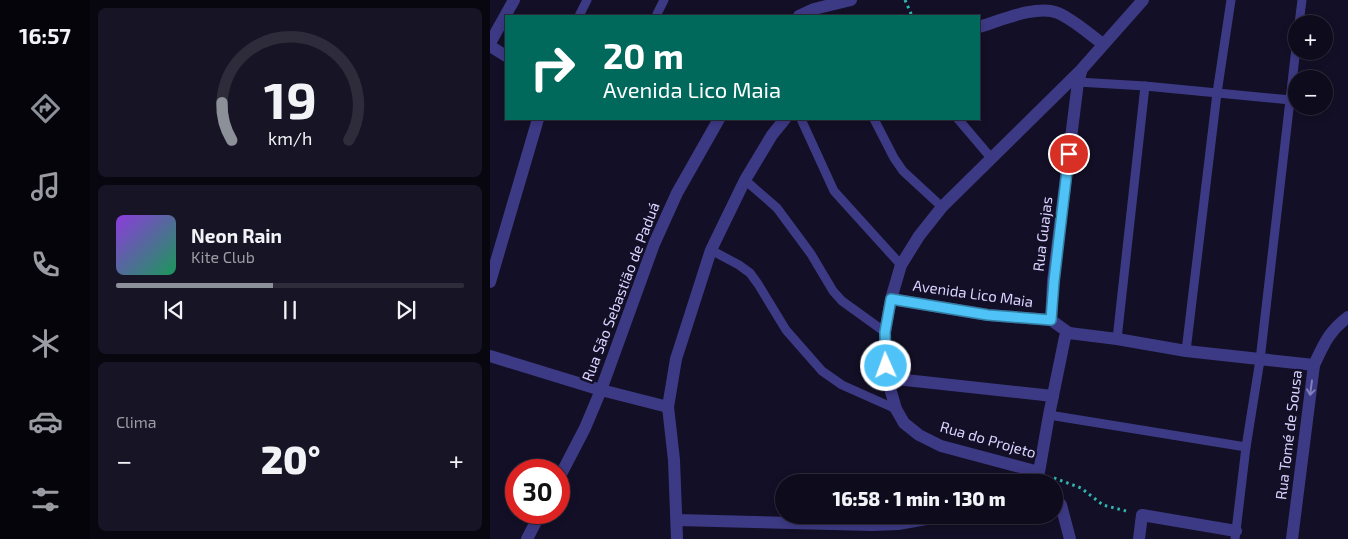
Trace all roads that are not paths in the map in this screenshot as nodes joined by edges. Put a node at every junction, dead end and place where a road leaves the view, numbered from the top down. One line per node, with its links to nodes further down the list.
1 (514, 0): 10 (street)
2 (587, 0): 11 (lane)
3 (664, 0): 9 (lane)
4 (850, 0): 8 (street)
5 (1143, 0): 16 (street, Rua do Projeto)
6 (1231, 0): 21 (lane)
7 (1302, 0): 13 (lane)
8 (811, 4): 12 (street)
9 (657, 14)
10 (506, 15)
11 (580, 15)
12 (800, 15)
13 (1300, 15)
14 (505, 17): 17 (street)
15 (980, 27): 16 (street)
16 (1103, 44): 19 (street, Rua do Projeto)
17 (490, 45): 18 (street)
18 (505, 55)
19 (1079, 76): 20 (lane); 30 (street, Rua do Projeto); 38 (street, Rua Guajas)
20 (1145, 86): 21 (lane); 41 (lane)
21 (1217, 93): 22 (lane); 42 (lane)
22 (1288, 100)
23 (1289, 115): 44 (lane)
24 (538, 120): 35 (street)
25 (718, 120): 47 (street, Rua São Sebastião de Paduá)
26 (784, 120): 31 (street)
27 (801, 120): 34 (lane)
28 (875, 120): 32 (lane)
29 (959, 120): 30 (lane)
30 (992, 159): 32 (street, Rua do Projeto)
31 (745, 180): 33 (street); 39 (lane)
32 (942, 207): 34 (street, Rua do Projeto)
33 (711, 250): 49 (street); 50 (lane)
34 (901, 265): 36 (street, Rua do Projeto)
35 (490, 282)
36 (891, 299): 38 (street, Avenida Lico Maia); 39 (street, Rua do Projeto)
37 (1348, 317): 45 (street, Rua Tomé de Sousa)
38 (1051, 320): 40 (street)
39 (885, 332): 46 (street, Rua do Projeto)
40 (1069, 333): 41 (street); 48 (street, Rua do Projeto)
41 (1118, 339): 42 (street)
42 (1186, 351): 44 (street)
43 (490, 356): 47 (street)
44 (1260, 360): 45 (street); 52 (lane)
45 (1314, 365): 65 (street, Rua Tomé de Sousa, one-way to 65)
46 (887, 378): 48 (street); 50 (street, Rua do Projeto)
47 (600, 390): 49 (street); 53 (street, Rua São Sebastião de Paduá)
48 (1053, 396): 51 (street, Rua do Projeto)
49 (668, 407): 55 (street)
50 (896, 410): 51 (street, Rua do Projeto)
51 (1049, 415): 52 (lane)
52 (1246, 447): 60 (lane)
53 (569, 459)
54 (1063, 513): 63 (street)
55 (677, 520): 56 (street); 62 (street)
56 (775, 523)
57 (535, 524): 61 (street)
58 (833, 524): 59 (street)
59 (898, 524)
60 (1236, 535): 64 (street)
61 (527, 539)
62 (677, 539)
63 (1070, 539)
64 (1139, 539)
65 (1292, 539)

